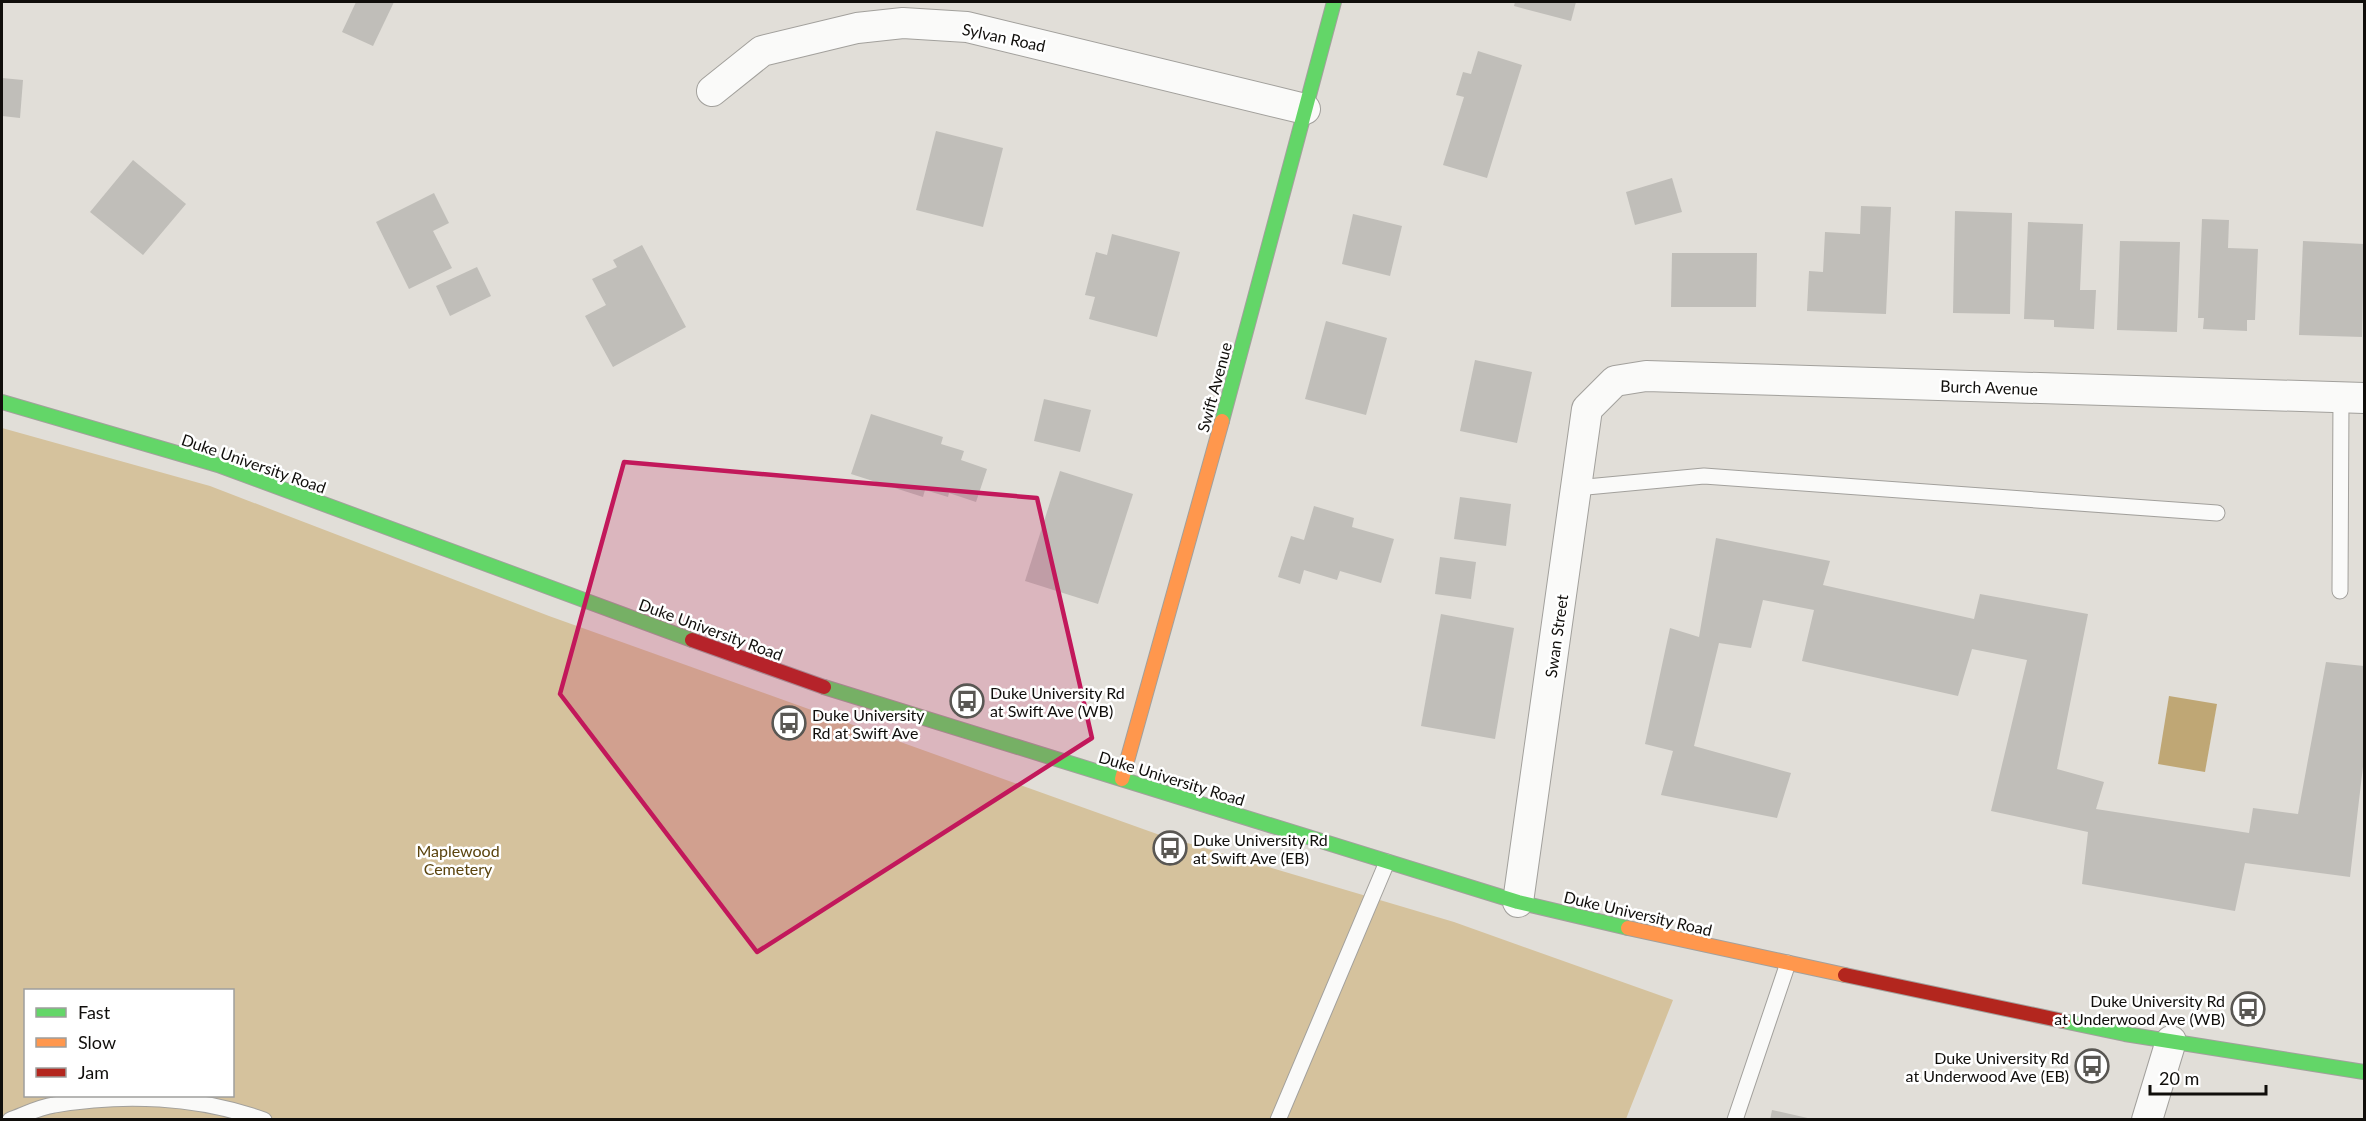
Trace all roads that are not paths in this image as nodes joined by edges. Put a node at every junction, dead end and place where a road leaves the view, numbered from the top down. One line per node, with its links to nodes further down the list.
1 (1334, 2): 3 (main road, Swift Avenue)
2 (712, 91): 3 (street, Sylvan Road)
3 (1305, 109): 10 (main road, Swift Avenue)
4 (1615, 381): 5 (street, Burch Avenue); 7 (street, Swan Street)
5 (2353, 398): 9 (lane)
6 (2, 402): 10 (main road, Duke University Road)
7 (1576, 488): 8 (lane); 12 (street, Swan Street)
8 (2217, 513)
9 (2340, 591)
10 (1122, 779): 11 (main road, Duke University Road)
11 (1387, 862): 12 (main road, Duke University Road); 20 (lane)
12 (1518, 902): 13 (main road, Duke University Road)
13 (1788, 963): 14 (main road, Duke University Road); 21 (lane)
14 (2171, 1041): 15 (main road, Duke University Road); 22 (street)
15 (2364, 1072)
16 (145, 1097): 18 (lane)
17 (163, 1097): 19 (lane)
18 (10, 1119)
19 (264, 1119)
20 (1278, 1119)
21 (1735, 1119)
22 (2147, 1119)

